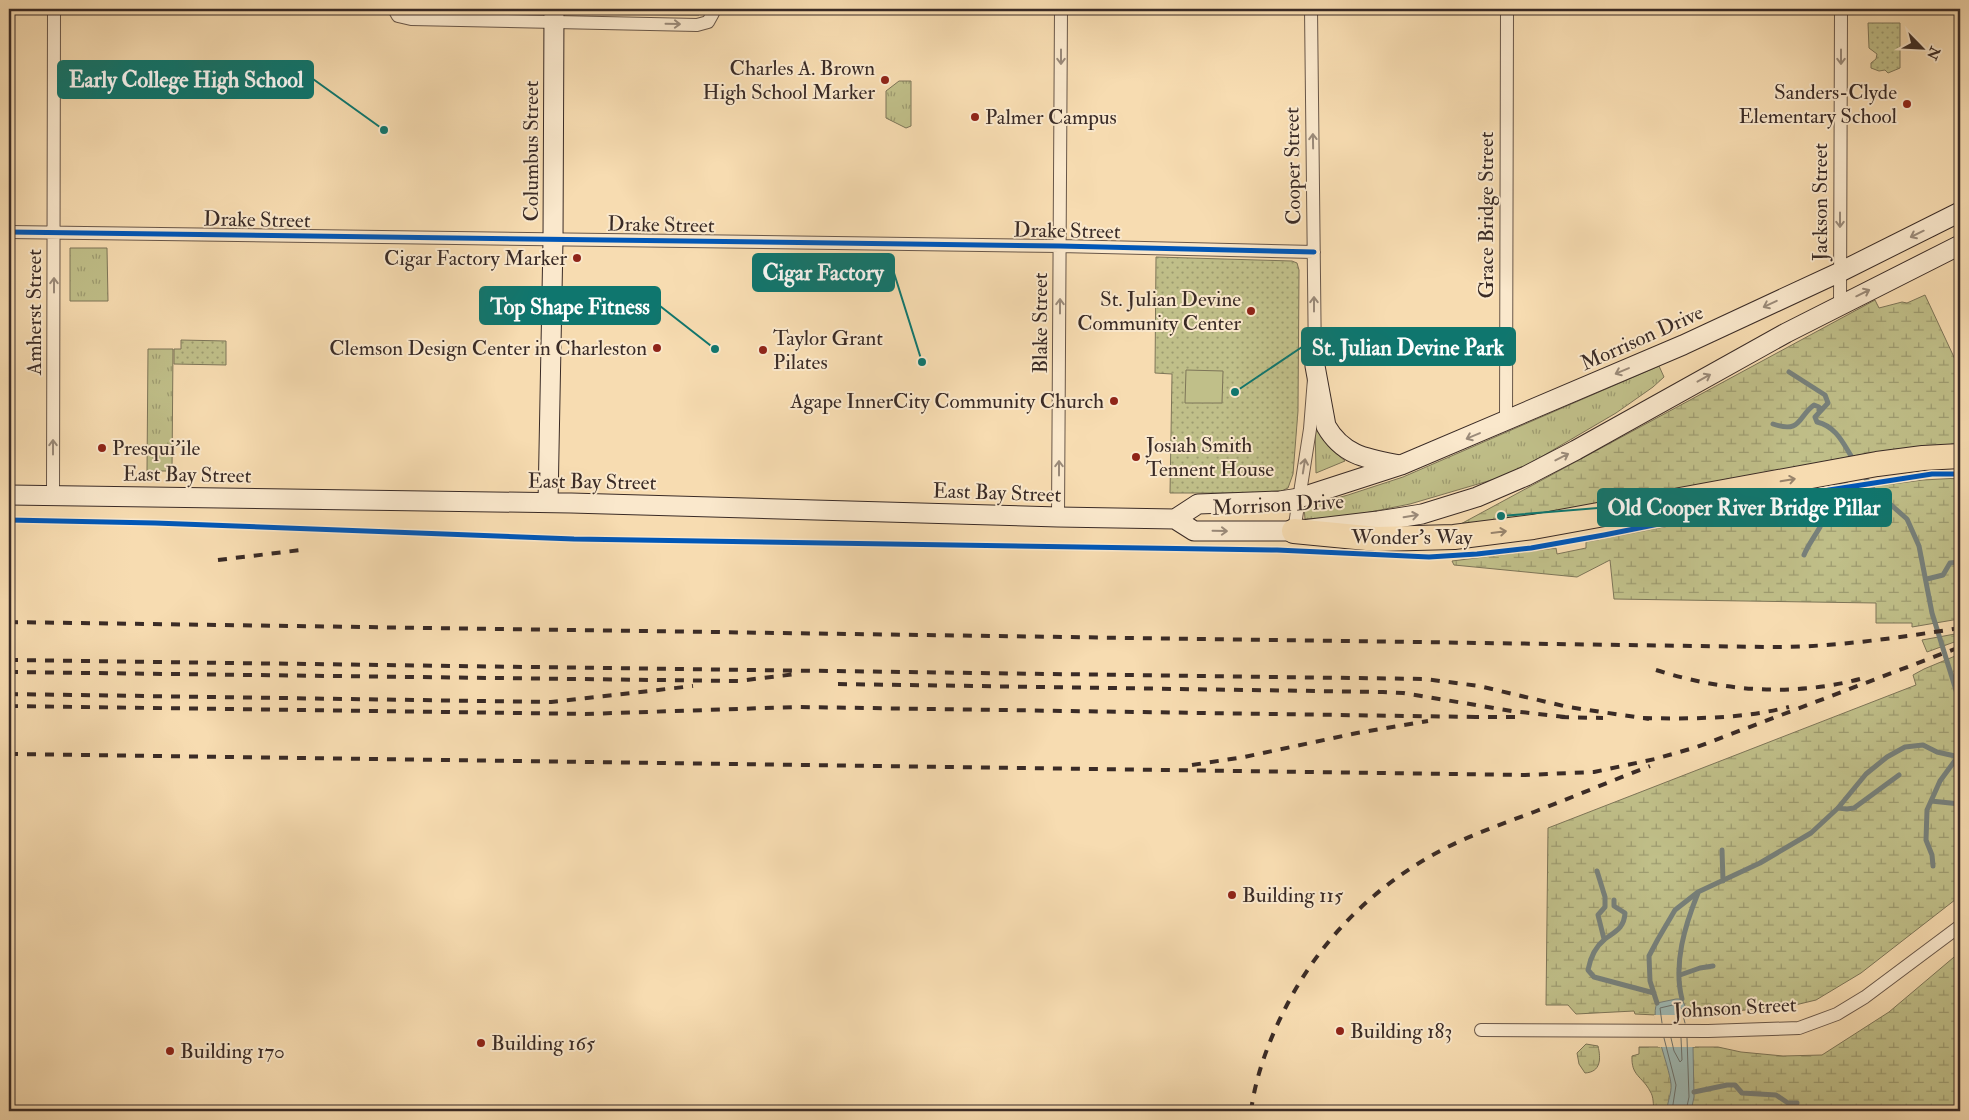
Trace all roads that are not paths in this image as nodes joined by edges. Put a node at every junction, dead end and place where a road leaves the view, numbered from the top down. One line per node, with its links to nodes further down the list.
1 (54, 9): 11 (street, Amherst Street)
2 (394, 9): 8 (street)
3 (713, 9): 8 (street, one-way to 3)
4 (1061, 9): 14 (street, Blake Street, one-way to 14)
5 (1311, 9): 15 (street, Cooper Street, one-way to 5)
6 (1507, 9): 19 (street, Grace Bridge Street)
7 (1841, 9): 16 (street, Jackson Street, one-way to 16)
8 (554, 15): 12 (main road, Columbus Street)
9 (1960, 212): 16 (main road, Morrison Drive, one-way to 16)
10 (9, 232): 11 (street, Drake Street)
11 (54, 233): 12 (street, Drake Street); 23 (street, Amherst Street, one-way to 11)
12 (553, 240): 14 (street, Drake Street); 25 (main road, Columbus Street)
13 (1960, 245): 17 (main road, Morrison Drive, one-way to 13)
14 (1060, 246): 15 (street, Drake Street); 26 (street, Blake Street, one-way to 14)
15 (1314, 252): 18 (street, Cooper Street, one-way to 15)
16 (1840, 272): 17 (street, Jackson Street); 19 (main road, Morrison Drive, one-way to 19)
17 (1840, 305): 28 (main road, Morrison Drive, one-way to 17)
18 (1315, 366): 21 (main road); 24 (street, Cooper Street, one-way to 18)
19 (1506, 421): 21 (main road, Morrison Drive, one-way to 21)
20 (1960, 456): 28 (highway, one-way to 20)
21 (1401, 465): 24 (main road, Morrison Drive)
22 (9, 495): 23 (main road, East Bay Street)
23 (53, 496): 25 (main road, East Bay Street)
24 (1299, 498): 27 (main road, Morrison Drive); 28 (street, Cooper Street)
25 (548, 503): 26 (main road, East Bay Street)
26 (1058, 517): 27 (main road, East Bay Street)
27 (1175, 519): 28 (main road, Morrison Drive, one-way to 28)
28 (1294, 531)
29 (1960, 926): 30 (street, Johnson Street)
30 (1481, 1030)

